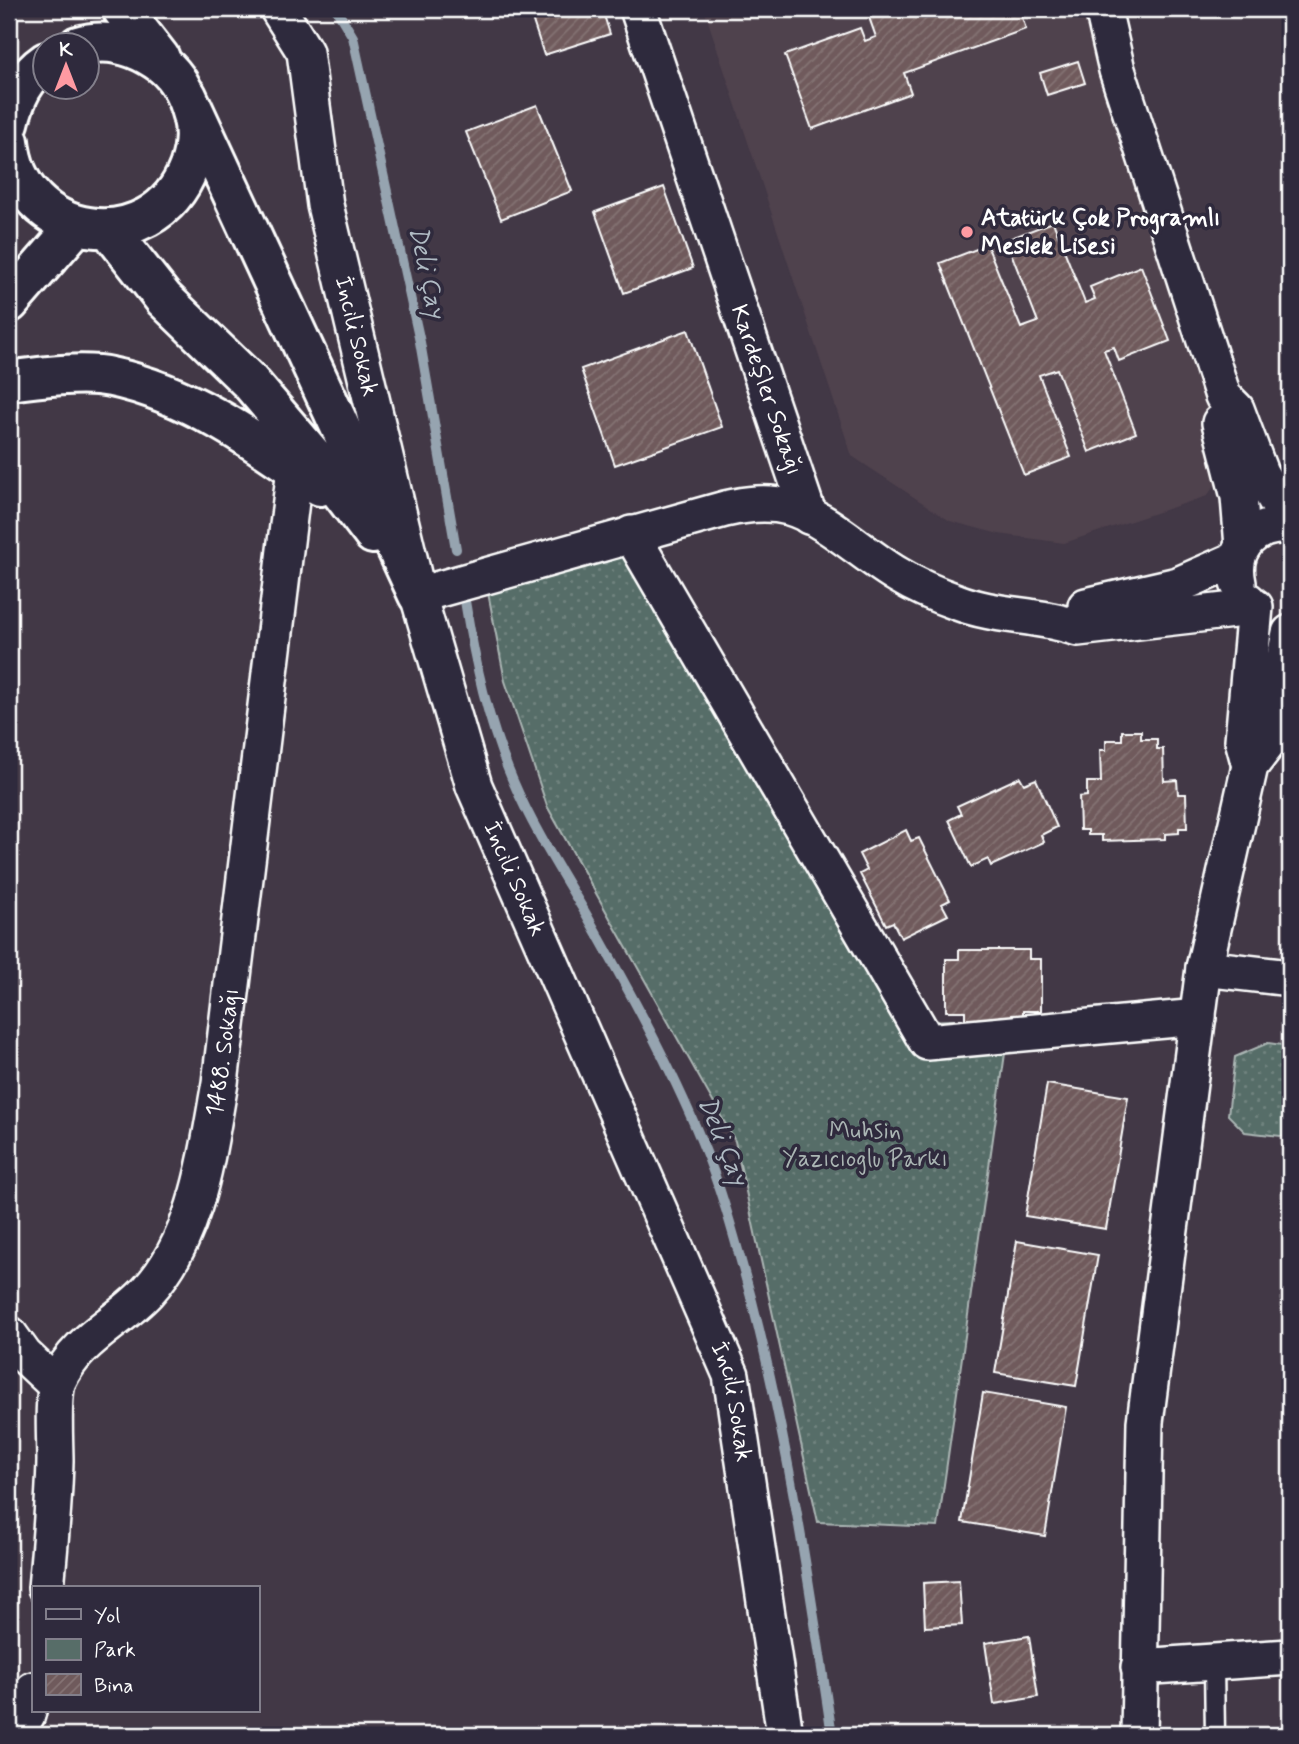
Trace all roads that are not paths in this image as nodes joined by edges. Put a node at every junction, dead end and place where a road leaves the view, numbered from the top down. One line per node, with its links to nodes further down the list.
1 (122, 9): 7 (street)
2 (278, 9): 20 (street, İncili Sokak)
3 (638, 9): 16 (street, Kardeşler Sokağı)
4 (1103, 9): 13 (street)
5 (102, 43): 7 (street)
6 (32, 73): 8 (street)
7 (179, 83): 10 (street); 20 (street)
8 (10, 101)
9 (9, 141): 10 (street)
10 (93, 228): 11 (street); 15 (street)
11 (9, 303)
12 (9, 381): 14 (street)
13 (1223, 396): 17 (street); 19 (street)
14 (295, 468): 15 (street); 30 (street, 1488. Sokağı)
15 (355, 511): 20 (street)
16 (810, 516): 18 (street); 23 (street)
17 (1290, 525): 19 (street)
18 (631, 534): 20 (street); 28 (street)
19 (1240, 552): 21 (street); 23 (street)
20 (418, 595): 37 (street, İncili Sokak)
21 (1252, 604): 22 (street); 23 (street); 25 (street)
22 (1290, 613)
23 (1054, 620)
24 (1290, 633): 25 (street)
25 (1250, 766): 26 (street)
26 (1204, 968): 27 (street); 28 (street)
27 (1290, 978)
28 (1198, 1017): 34 (street)
29 (9, 1334): 30 (street)
30 (56, 1385): 31 (street)
31 (46, 1586)
32 (1290, 1657): 33 (street)
33 (1214, 1664): 34 (street); 39 (lane)
34 (1139, 1667): 38 (street)
35 (32, 1694): 36 (street)
36 (12, 1735)
37 (785, 1735)
38 (1139, 1735)
39 (1215, 1735)

